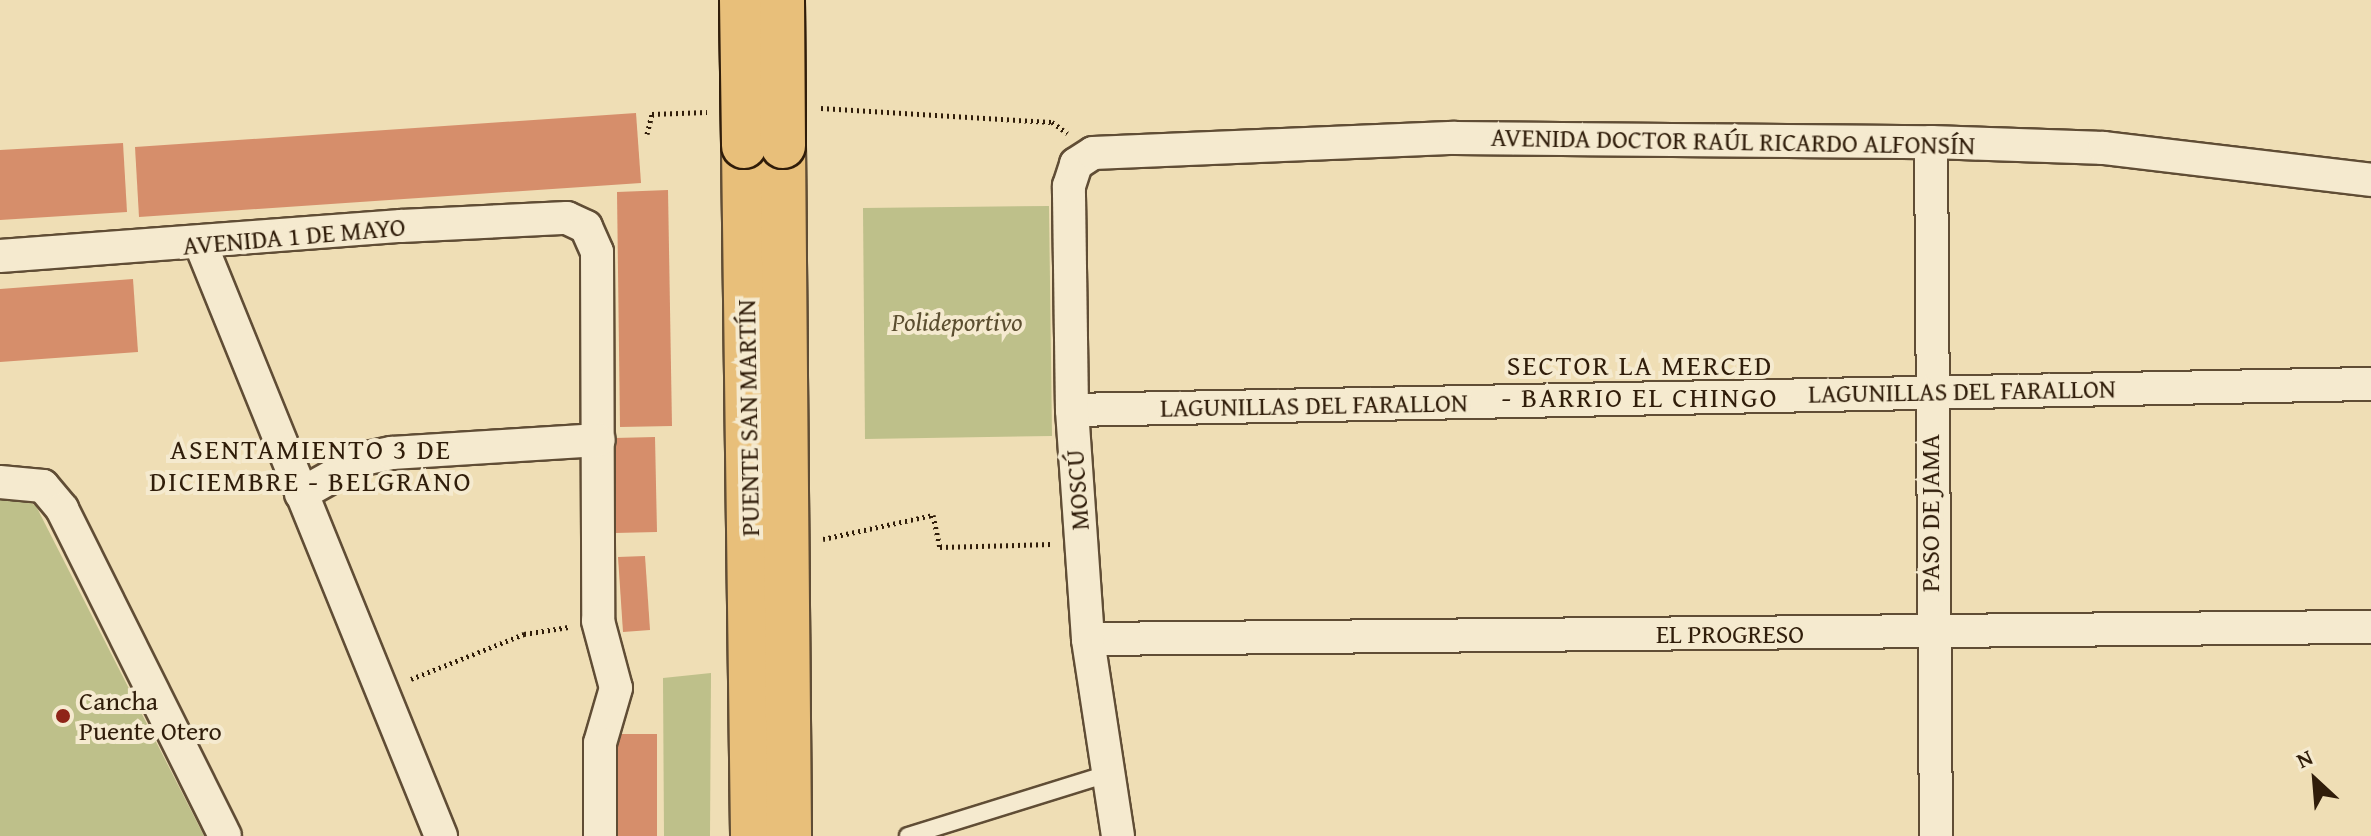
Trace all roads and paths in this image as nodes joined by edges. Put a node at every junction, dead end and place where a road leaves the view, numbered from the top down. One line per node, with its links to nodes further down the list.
1 (742, 0): 5 (main road, PUENTE SAN MARTÍN, bridge)
2 (782, 0): 5 (main road, PUENTE SAN MARTÍN, bridge)
3 (804, 107): 6 (path)
4 (1931, 142): 6 (street, AVENIDA DOCTOR RAÚL RICARDO ALFONSÍN); 7 (street, AVENIDA DOCTOR RAÚL RICARDO ALFONSÍN); 11 (street, PASO DE JAMA)
5 (764, 146): 17 (main road, PUENTE SAN MARTÍN); 27 (main road, PUENTE SAN MARTÍN)
6 (1093, 153): 12 (street, MOSCÚ)
7 (2371, 180)
8 (201, 245): 9 (street, AVENIDA 1 DE MAYO); 13 (street, AVENIDA 1 DE MAYO); 15 (street)
9 (0, 256)
10 (2371, 384): 11 (street, LAGUNILLAS DEL FARALLON)
11 (1929, 391): 12 (street, LAGUNILLAS DEL FARALLON); 20 (street, PASO DE JAMA)
12 (1072, 410): 16 (street, MOSCÚ)
13 (599, 440): 15 (street); 18 (street)
14 (0, 482): 24 (street)
15 (301, 494): 22 (street)
16 (1080, 543): 17 (path); 21 (street, MOSCÚ)
17 (786, 547): 28 (main road, PUENTE SAN MARTÍN)
18 (598, 621): 22 (path); 26 (street)
19 (2371, 627): 20 (street, EL PROGRESO)
20 (1930, 633): 21 (street, EL PROGRESO); 31 (street, PASO DE JAMA)
21 (1088, 639): 23 (street, MOSCÚ)
22 (384, 690): 25 (street)
23 (1107, 774): 29 (lane); 30 (street, MOSCÚ)
24 (225, 836)
25 (441, 836)
26 (600, 836)
27 (753, 836)
28 (789, 836)
29 (908, 836)
30 (1118, 836)
31 (1936, 836)

